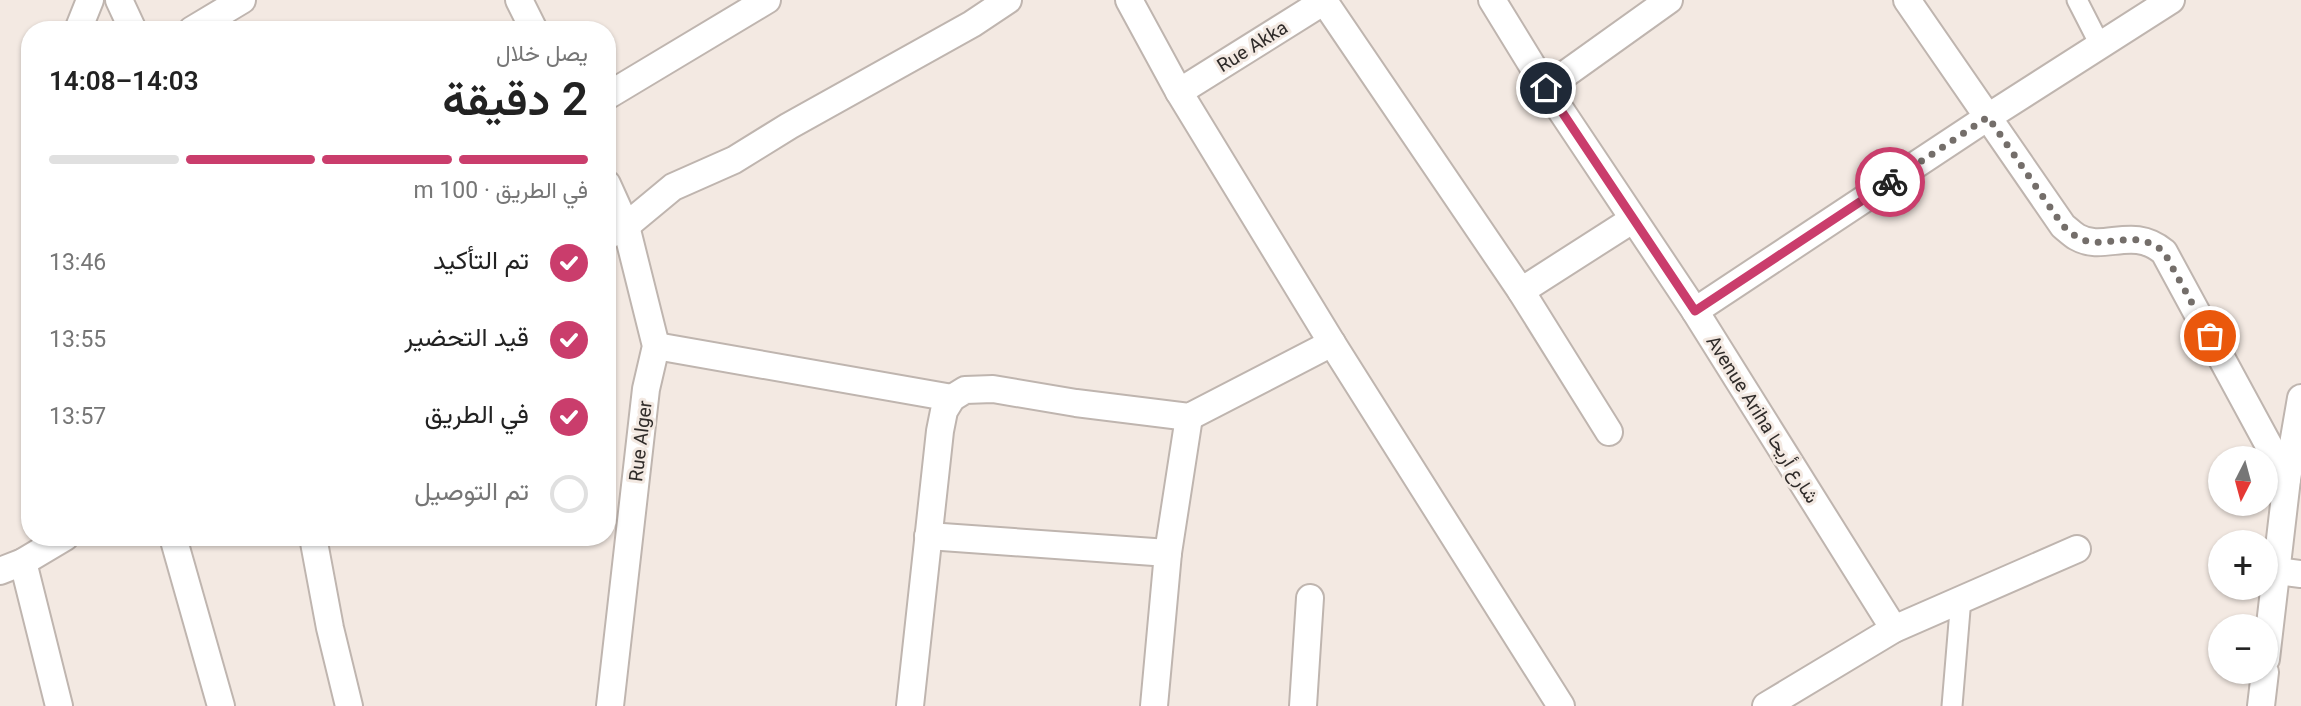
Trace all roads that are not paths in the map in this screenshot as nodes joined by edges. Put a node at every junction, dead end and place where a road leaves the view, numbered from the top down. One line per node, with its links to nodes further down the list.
1 (90, 0): 14 (street)
2 (118, 0): 15 (street)
3 (242, 0): 16 (street)
4 (520, 0): 17 (street)
5 (767, 0): 20 (street)
6 (1008, 0): 24 (street)
7 (1129, 0): 21 (street)
8 (1492, 0): 19 (street, Avenue Ariha شارع أريحا)
9 (1669, 0): 19 (street)
10 (1907, 0): 22 (street)
11 (2077, 0): 18 (street)
12 (2171, 0): 18 (street)
13 (1325, 1): 21 (street, Rue Akka); 25 (street)
14 (82, 21)
15 (128, 21)
16 (207, 21)
17 (530, 21)
18 (2100, 45): 22 (street)
19 (1546, 88): 23 (street, Avenue Ariha شارع أريحا)
20 (616, 91)
21 (1179, 92): 27 (street)
22 (1988, 117): 26 (street); 33 (street)
23 (1632, 220): 25 (street); 26 (street, Avenue Ariha شارع أريحا)
24 (617, 231): 28 (street, Rue Alger)
25 (1521, 291): 32 (street)
26 (1695, 311): 45 (street, Avenue Ariha شارع أريحا)
27 (1332, 342): 31 (street); 54 (street)
28 (656, 346): 29 (street); 50 (street, Rue Alger)
29 (952, 398): 31 (street); 34 (street)
30 (2301, 398): 33 (street)
31 (1189, 417): 39 (street)
32 (1609, 432)
33 (2287, 479): 41 (street)
34 (928, 536): 39 (street); 51 (street)
35 (48, 546): 40 (street)
36 (176, 546): 48 (street)
37 (315, 546): 49 (street)
38 (2077, 548): 43 (street)
39 (1168, 553): 52 (street)
40 (11, 566): 47 (street)
41 (2289, 573): 44 (street)
42 (1310, 598): 53 (street)
43 (1961, 598): 45 (street); 56 (street)
44 (2278, 615)
45 (1894, 629): 55 (street)
46 (2264, 684): 57 (street)
47 (59, 706)
48 (221, 706)
49 (349, 706)
50 (610, 706)
51 (910, 706)
52 (1154, 706)
53 (1303, 706)
54 (1561, 706)
55 (1766, 706)
56 (1952, 706)
57 (2261, 706)

